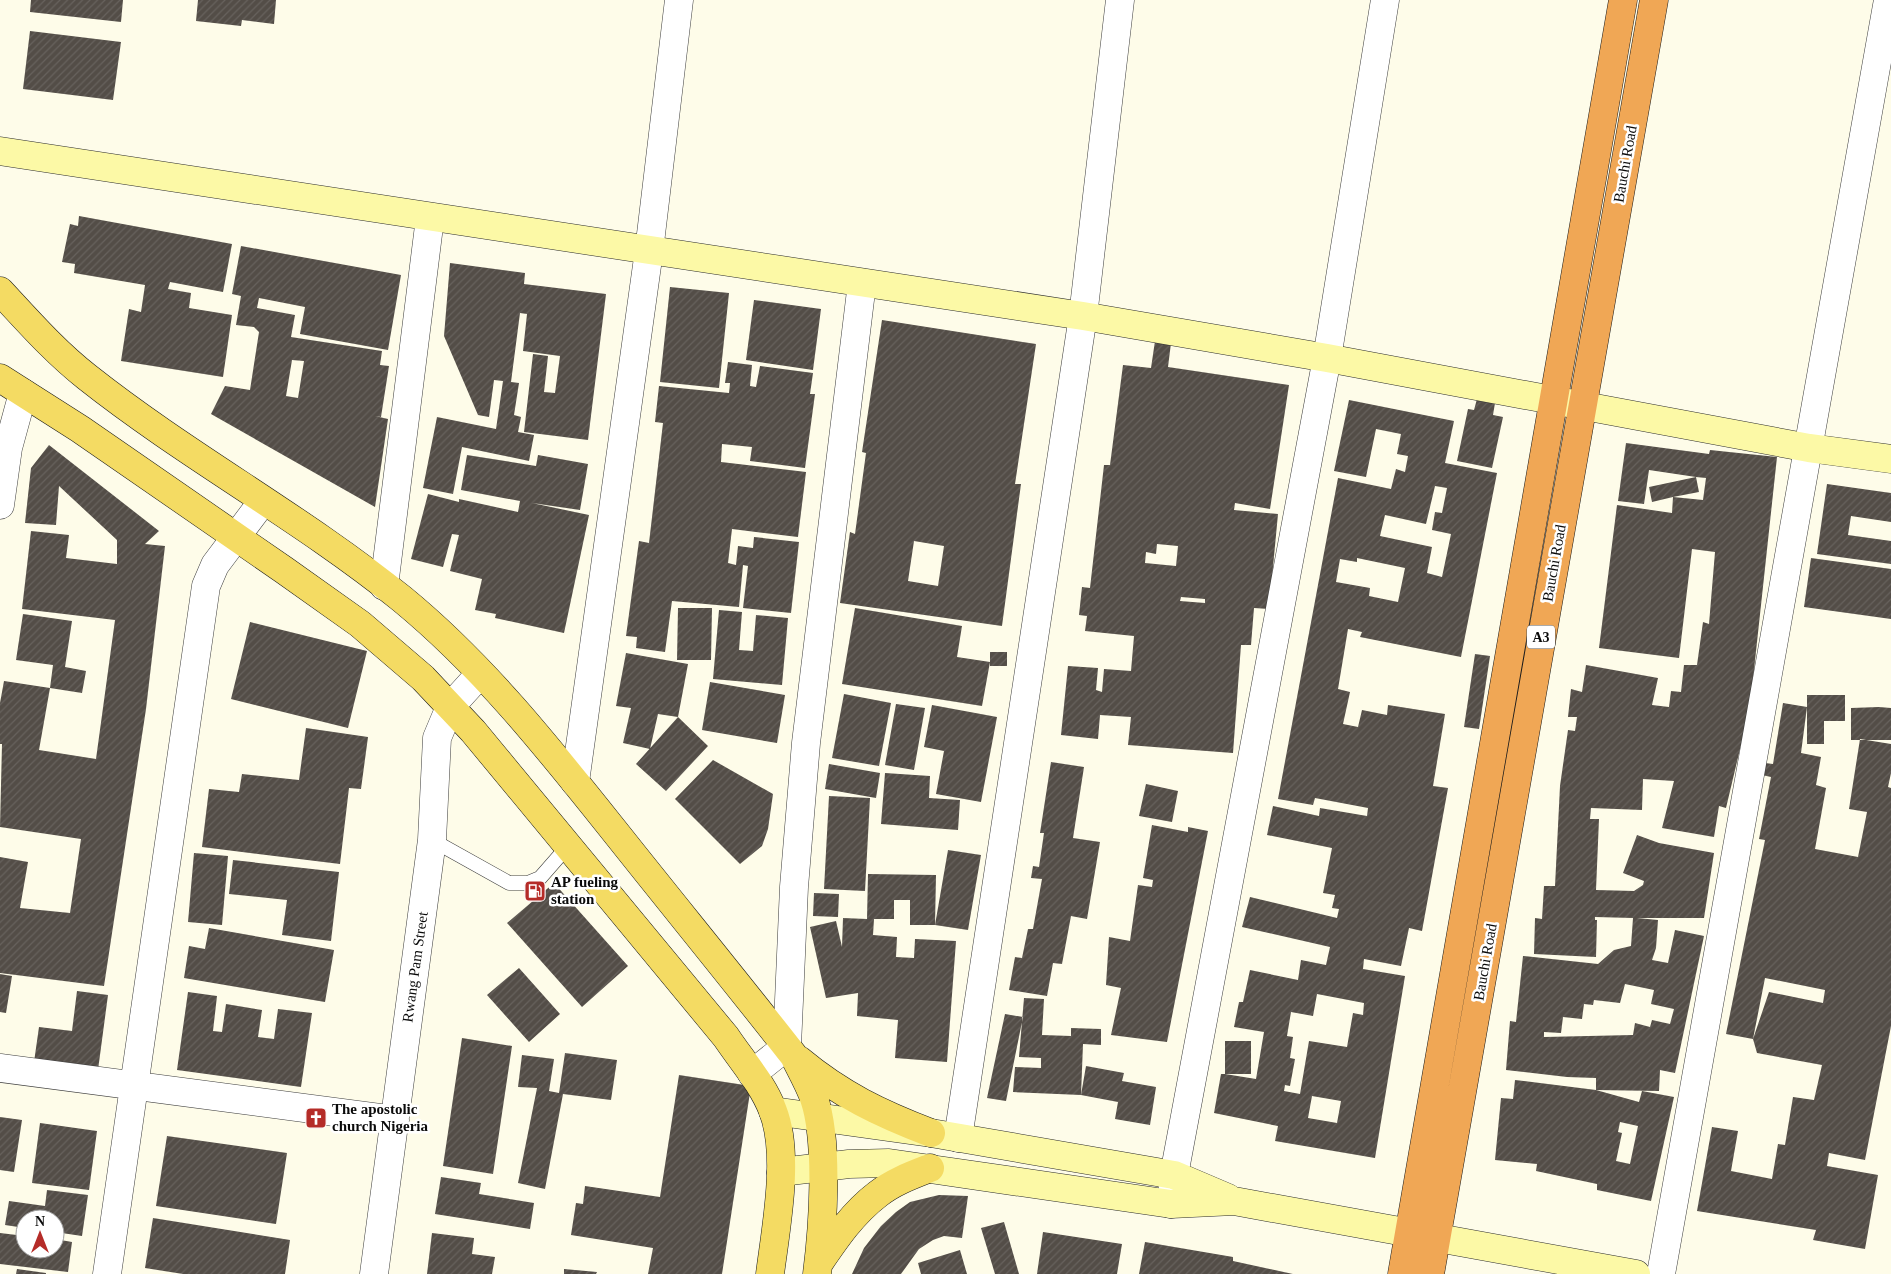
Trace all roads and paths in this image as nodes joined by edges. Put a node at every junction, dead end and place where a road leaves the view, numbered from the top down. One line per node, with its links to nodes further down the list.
1 (678, 0): 9 (street)
2 (1120, 0): 12 (street)
3 (1386, 0): 13 (street)
4 (1623, 0): 16 (highway, Bauchi Road / A3)
5 (1654, 0): 17 (highway, Bauchi Road / A3)
6 (1888, 0): 18 (street)
7 (0, 151): 8 (street)
8 (430, 218): 9 (street); 23 (street)
9 (649, 251): 10 (street); 26 (street)
10 (862, 283): 12 (street); 29 (street)
11 (0, 291): 20 (main road)
12 (1083, 316): 13 (street); 37 (street)
13 (1327, 358): 16 (street); 41 (street)
14 (0, 378): 15 (main road)
15 (23, 393): 21 (street); 22 (main road)
16 (1554, 401): 17 (street); 44 (highway, Bauchi Road / A3)
17 (1581, 406): 18 (street); 45 (highway, Bauchi Road / A3)
18 (1808, 448): 19 (street); 53 (street)
19 (1891, 459)
20 (263, 500): 22 (street); 23 (main road)
21 (0, 505)
22 (236, 537): 25 (main road); 32 (street)
23 (384, 586): 24 (main road)
24 (480, 674): 25 (street, Rwang Pam Street); 26 (main road)
25 (450, 707): 27 (street, Rwang Pam Street); 28 (main road)
26 (575, 782): 29 (main road)
27 (432, 840): 28 (lane); 35 (street, Rwang Pam Street)
28 (568, 846): 31 (main road)
29 (790, 1051): 31 (street); 34 (main road); 36 (main road)
30 (0, 1068): 32 (street)
31 (752, 1074): 33 (main road)
32 (134, 1084): 35 (street); 47 (street)
33 (773, 1111): 34 (street); 40 (main road)
34 (818, 1118): 36 (street); 38 (main road)
35 (395, 1120): 48 (street, Rwang Pam Street)
36 (931, 1133): 37 (street)
37 (958, 1138): 41 (street)
38 (822, 1166): 39 (street); 40 (street); 46 (main road)
39 (930, 1168): 43 (street); 46 (main road)
40 (781, 1172): 49 (main road)
41 (1174, 1175): 42 (street); 43 (street)
42 (1234, 1201): 43 (street); 44 (street)
43 (1171, 1204)
44 (1410, 1233): 45 (street); 50 (highway, Bauchi Road / A3)
45 (1436, 1239): 51 (highway, Bauchi Road / A3); 52 (street)
46 (818, 1268)
47 (107, 1274)
48 (374, 1274)
49 (770, 1274)
50 (1402, 1274)
51 (1430, 1274)
52 (1636, 1274)
53 (1661, 1274)

